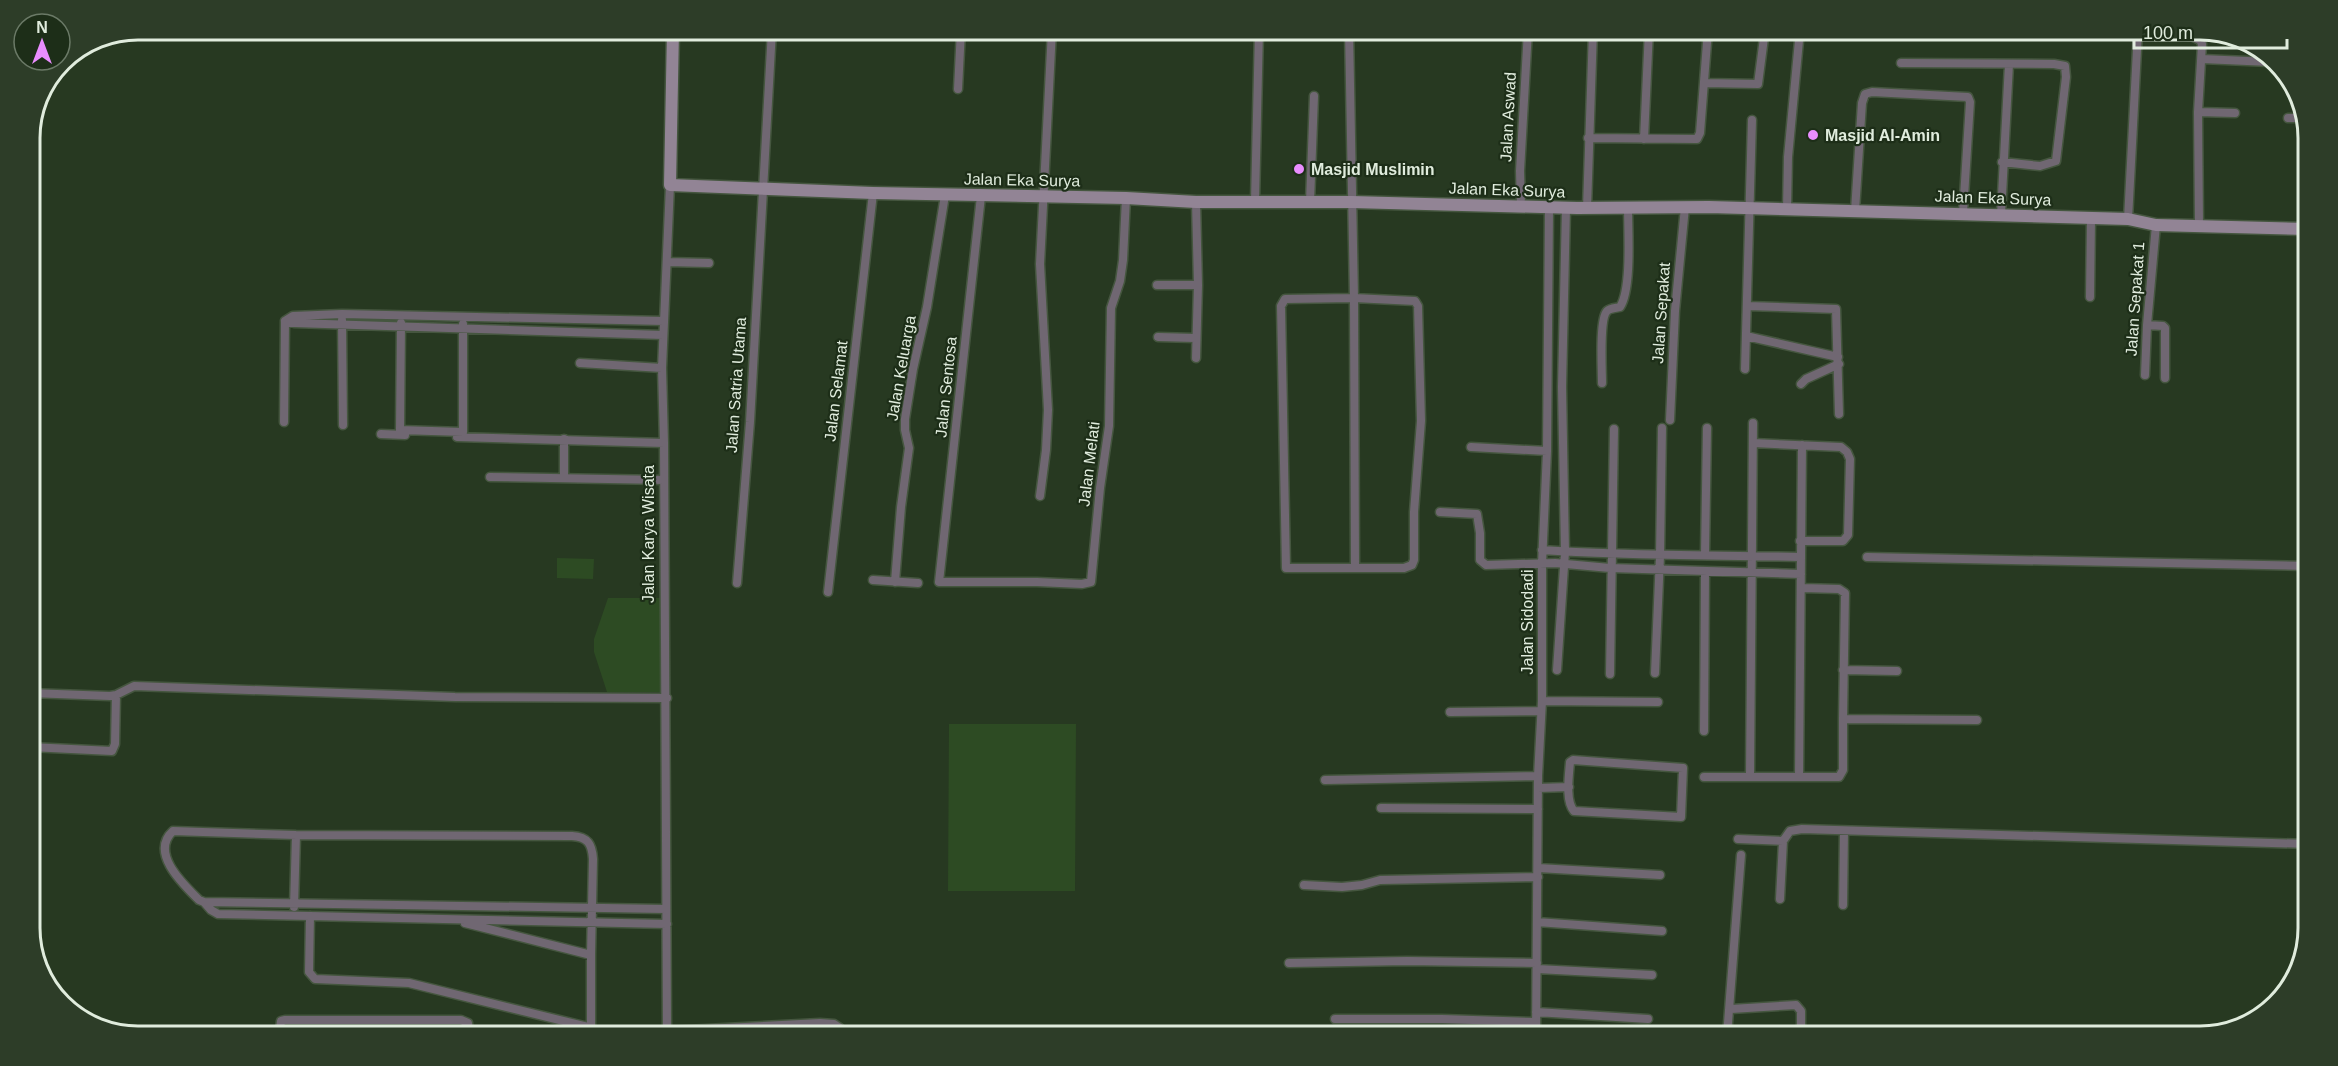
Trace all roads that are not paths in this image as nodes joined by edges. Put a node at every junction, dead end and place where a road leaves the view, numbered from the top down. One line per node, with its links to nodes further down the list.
1 (673, 40): 30 (street, Jalan Karya Wisata)
2 (772, 40): 31 (street, Jalan Satria Utama)
3 (960, 40): 20 (street)
4 (1051, 40): 35 (street)
5 (1259, 40): 37 (street)
6 (1349, 40): 40 (street)
7 (1527, 40): 41 (street, Jalan Aswad)
8 (1593, 40): 27 (street)
9 (1649, 40): 28 (street)
10 (1707, 40): 19 (street)
11 (1764, 40): 19 (street)
12 (1799, 40): 48 (street)
13 (2138, 40): 53 (street)
14 (2200, 40): 15 (street)
15 (2202, 59): 16 (street); 22 (street)
16 (2260, 62)
17 (1901, 63): 18 (street)
18 (2009, 64): 29 (street); 29 (street)
19 (1704, 83): 28 (street)
20 (958, 89)
21 (1314, 96): 39 (street)
22 (2198, 112): 23 (street); 55 (street)
23 (2235, 113)
24 (2288, 118): 25 (street)
25 (2295, 118)
26 (1752, 120): 47 (street)
27 (1588, 138): 28 (street); 46 (street)
28 (1644, 139)
29 (2002, 162): 51 (street)
30 (670, 185): 31 (street, Jalan Eka Surya); 57 (street, Jalan Karya Wisata)
31 (764, 190): 32 (street, Jalan Eka Surya); 127 (street, Jalan Satria Utama)
32 (873, 193): 33 (street, Jalan Eka Surya); 130 (street, Jalan Selamat)
33 (945, 195): 34 (street, Jalan Eka Surya); 125 (street, Jalan Keluarga)
34 (981, 196): 35 (street, Jalan Eka Surya); 126 (street, Jalan Sentosa)
35 (1042, 198): 36 (street, Jalan Eka Surya); 104 (street)
36 (1126, 198): 38 (street, Jalan Eka Surya); 126 (street, Jalan Melati)
37 (1255, 201): 38 (street, Jalan Eka Surya); 39 (street, Jalan Eka Surya)
38 (1196, 202): 60 (street)
39 (1310, 202): 40 (street, Jalan Eka Surya)
40 (1352, 202): 41 (street, Jalan Eka Surya); 62 (street)
41 (1521, 207): 42 (street, Jalan Eka Surya)
42 (1549, 207): 45 (street, Jalan Eka Surya); 100 (street, Jalan Sidodadi)
43 (1628, 207): 44 (street, Jalan Eka Surya); 46 (street, Jalan Eka Surya); 84 (street)
44 (1685, 207): 47 (street, Jalan Eka Surya); 87 (street, Jalan Sepakat)
45 (1566, 208): 46 (street, Jalan Eka Surya); 108 (street)
46 (1587, 208)
47 (1750, 208): 48 (street, Jalan Eka Surya); 63 (street)
48 (1787, 209): 49 (street, Jalan Eka Surya)
49 (1855, 211): 50 (street, Jalan Eka Surya); 50 (street)
50 (1963, 213): 51 (street, Jalan Eka Surya)
51 (2001, 214): 52 (street, Jalan Eka Surya)
52 (2091, 219): 53 (street, Jalan Eka Surya); 61 (street)
53 (2128, 219): 54 (street, Jalan Eka Surya)
54 (2156, 225): 55 (street, Jalan Eka Surya); 70 (street, Jalan Sepakat 1)
55 (2199, 226): 56 (street, Jalan Eka Surya)
56 (2297, 229)
57 (667, 262): 58 (street); 68 (street, Jalan Karya Wisata)
58 (709, 263)
59 (1157, 285): 60 (street)
60 (1198, 285): 76 (street)
61 (2090, 297)
62 (1354, 298): 118 (street); 118 (street); 118 (street)
63 (1747, 306): 74 (street); 78 (street)
64 (342, 314): 65 (street); 67 (street); 69 (street)
65 (401, 316): 66 (street); 71 (street)
66 (463, 317): 68 (street); 72 (street)
67 (285, 321): 69 (street); 88 (street)
68 (664, 321): 73 (street, Jalan Karya Wisata)
69 (343, 325): 71 (street); 90 (street)
70 (2147, 325): 82 (street, Jalan Sepakat 1); 83 (street)
71 (401, 328): 72 (street); 72 (street)
72 (463, 329): 73 (street)
73 (663, 335): 80 (street, Jalan Karya Wisata)
74 (1746, 336): 78 (street); 81 (street)
75 (1158, 337): 76 (street)
76 (1195, 338): 77 (street)
77 (1196, 358)
78 (1839, 360): 85 (street); 86 (street)
79 (580, 363): 80 (street)
80 (662, 368): 96 (street, Jalan Karya Wisata)
81 (1745, 369)
82 (2145, 375)
83 (2165, 378)
84 (1602, 383)
85 (1801, 384)
86 (1839, 414)
87 (1670, 420)
88 (284, 422)
89 (1753, 423): 97 (street)
90 (343, 425)
91 (1662, 428): 111 (street)
92 (1707, 428): 110 (street)
93 (1614, 429): 109 (street)
94 (381, 434): 95 (street)
95 (564, 439): 96 (street); 102 (street)
96 (664, 443): 103 (street, Jalan Karya Wisata)
97 (1753, 443): 98 (street); 112 (street)
98 (1802, 445): 106 (street); 106 (street)
99 (1471, 447): 100 (street)
100 (1547, 451): 107 (street, Jalan Sidodadi)
101 (490, 477): 102 (street)
102 (564, 478): 103 (street)
103 (663, 480): 138 (street, Jalan Karya Wisata)
104 (1040, 496)
105 (1440, 512): 115 (street)
106 (1800, 541): 113 (street)
107 (1542, 549): 108 (street); 115 (street, Jalan Sidodadi)
108 (1565, 552): 109 (street); 116 (street)
109 (1611, 553): 111 (street); 119 (street)
110 (1705, 554): 111 (street); 112 (street)
111 (1660, 556): 120 (street)
112 (1752, 556): 113 (street); 122 (street)
113 (1800, 557): 123 (street)
114 (1867, 557): 117 (street)
115 (1542, 564): 116 (street); 139 (street, Jalan Sidodadi)
116 (1563, 564): 119 (street); 131 (street)
117 (2298, 566)
118 (1355, 568)
119 (1610, 568): 120 (street); 135 (street)
120 (1660, 569): 121 (street); 134 (street)
121 (1705, 572): 122 (street); 145 (street)
122 (1752, 573): 123 (street); 148 (street)
123 (1801, 574): 129 (street)
124 (873, 579): 125 (street)
125 (895, 582): 128 (street)
126 (939, 582)
127 (736, 583)
128 (918, 583)
129 (1802, 588): 132 (street); 150 (street)
130 (828, 592)
131 (1557, 670)
132 (1843, 670): 133 (street); 143 (street)
133 (1897, 671)
134 (1655, 673)
135 (1610, 674)
136 (41, 693): 137 (street)
137 (116, 695): 138 (street); 146 (street)
138 (667, 698): 169 (street, Jalan Karya Wisata)
139 (1542, 701): 140 (street); 141 (street, Jalan Sidodadi)
140 (1658, 702)
141 (1541, 711): 142 (street); 147 (street, Jalan Sidodadi)
142 (1450, 712)
143 (1843, 719): 144 (street); 150 (street)
144 (1977, 720)
145 (1704, 731)
146 (41, 748)
147 (1538, 776): 151 (street); 153 (street, Jalan Sidodadi)
148 (1750, 776): 149 (street); 150 (street)
149 (1704, 777)
150 (1799, 777)
151 (1325, 780)
152 (1569, 787): 152 (street); 153 (street)
153 (1538, 788): 155 (street, Jalan Sidodadi)
154 (1381, 808): 155 (street)
155 (1538, 809): 162 (street, Jalan Sidodadi)
156 (1844, 831): 159 (street); 160 (street); 168 (street)
157 (296, 835): 166 (street); 167 (street); 170 (street)
158 (1738, 839): 159 (street)
159 (1783, 841): 165 (street)
160 (2298, 844)
161 (1741, 855): 182 (street)
162 (1538, 873): 163 (street); 164 (street); 174 (street, Jalan Sidodadi)
163 (1660, 875)
164 (1304, 885)
165 (1780, 899)
166 (204, 902): 167 (street); 171 (street)
167 (294, 904): 170 (street); 171 (street)
168 (1843, 905)
169 (666, 909): 170 (street); 176 (street, Jalan Karya Wisata)
170 (591, 910): 175 (street)
171 (294, 915): 172 (street)
172 (310, 916): 173 (street); 188 (street)
173 (449, 919): 175 (street); 178 (street)
174 (1537, 922): 177 (street); 180 (street, Jalan Sidodadi)
175 (591, 923): 176 (street); 178 (street)
176 (667, 924): 190 (street, Jalan Karya Wisata)
177 (1662, 931)
178 (591, 955): 189 (street)
179 (1289, 963): 180 (street)
180 (1536, 966): 181 (street); 183 (street, Jalan Sidodadi)
181 (1652, 975)
182 (1731, 1009): 194 (street); 195 (street)
183 (1536, 1017): 184 (street); 185 (street); 193 (street, Jalan Sidodadi)
184 (1648, 1018)
185 (1335, 1019)
186 (279, 1026): 187 (street)
187 (468, 1026)
188 (584, 1026)
189 (590, 1026)
190 (665, 1026)
191 (778, 1026): 192 (street)
192 (837, 1026)
193 (1536, 1026)
194 (1728, 1026)
195 (1801, 1026)

